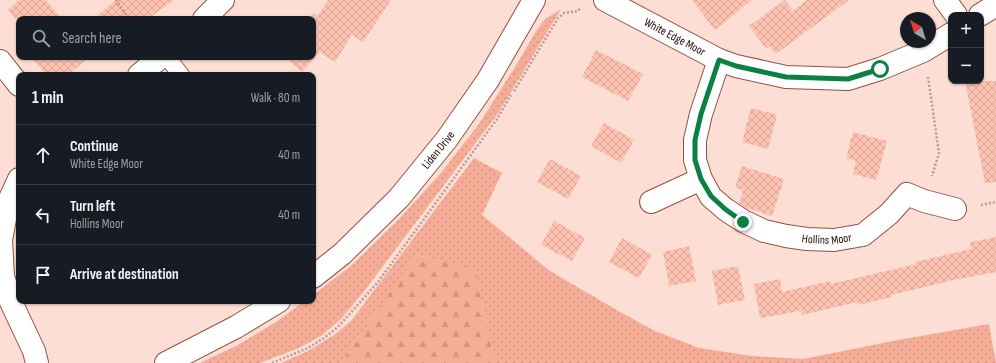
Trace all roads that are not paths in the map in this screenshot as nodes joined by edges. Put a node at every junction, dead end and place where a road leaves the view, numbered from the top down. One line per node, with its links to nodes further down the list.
1 (223, 0): 8 (street)
2 (534, 0): 21 (street, Liden Drive)
3 (605, 0): 12 (street, White Edge Moor)
4 (945, 0): 6 (street)
5 (996, 4): 7 (street)
6 (954, 12)
7 (984, 12)
8 (207, 16)
9 (948, 36): 12 (street, White Edge Moor)
10 (157, 60): 14 (street)
11 (170, 60): 15 (lane)
12 (719, 60): 17 (street, Hollins Moor)
13 (0, 61): 16 (street)
14 (143, 72)
15 (180, 72)
16 (16, 81)
17 (701, 179): 19 (street); 20 (street, Hollins Moor)
18 (16, 186): 22 (street)
19 (652, 202)
20 (955, 210)
21 (316, 275)
22 (2, 277): 24 (street)
23 (275, 304): 25 (street)
24 (37, 363)
25 (166, 363)

